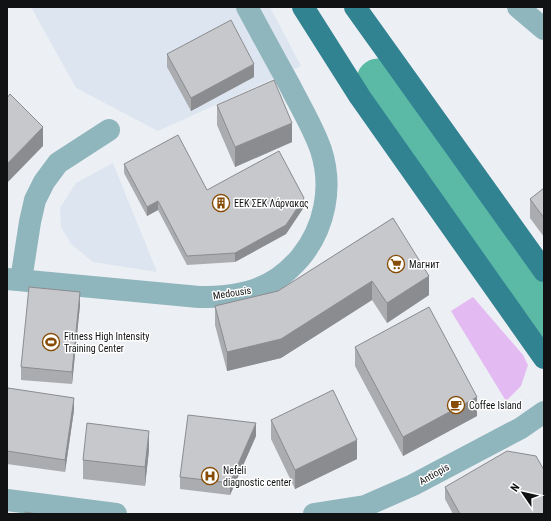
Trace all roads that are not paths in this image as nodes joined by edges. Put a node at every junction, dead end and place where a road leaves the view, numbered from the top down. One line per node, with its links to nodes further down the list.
1 (247, 7): 8 (street, Medousis)
2 (303, 7): 9 (main road)
3 (355, 7): 7 (main road)
4 (518, 7): 5 (street)
5 (544, 28)
6 (109, 130): 8 (street, Medousis)
7 (544, 271)
8 (14, 280)
9 (544, 358)
10 (544, 412): 12 (street, Antiopis)
11 (7, 500): 13 (street)
12 (367, 510): 14 (street, Antiopis)
13 (116, 514)
14 (314, 514)

